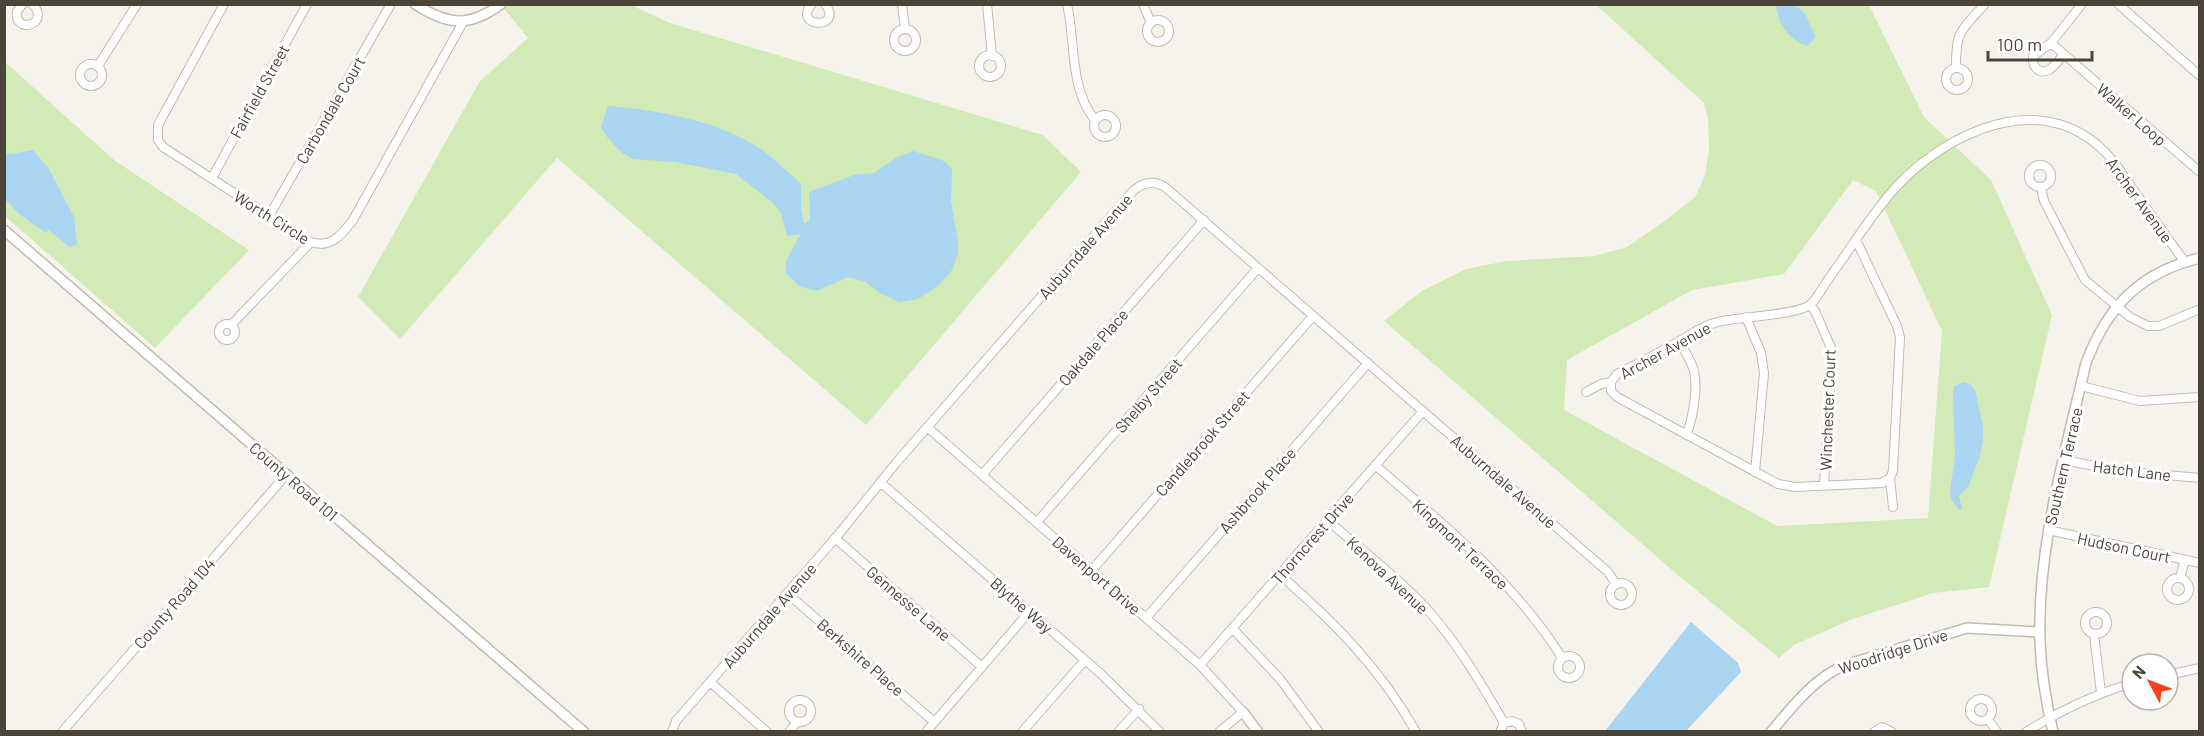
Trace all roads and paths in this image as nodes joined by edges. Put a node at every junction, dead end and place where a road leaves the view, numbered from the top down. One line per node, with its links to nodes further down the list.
1 (22, 4): 17 (street)
2 (137, 4): 24 (street)
3 (224, 4): 29 (street, Worth Circle)
4 (307, 4): 29 (street, Fairfield Street)
5 (391, 4): 31 (street, Carbondale Court)
6 (415, 4): 18 (street)
7 (501, 4): 18 (street)
8 (812, 4): 9 (street)
9 (825, 4)
10 (902, 4): 20 (street)
11 (987, 4): 23 (street)
12 (1067, 4): 27 (street)
13 (1143, 4): 19 (street)
14 (1985, 4): 25 (street)
15 (2082, 4): 21 (street)
16 (2118, 4): 26 (street)
17 (33, 5)
18 (463, 22): 35 (street, Worth Circle)
19 (1151, 23)
20 (905, 29)
21 (2051, 43): 22 (street, Walker Loop); 22 (street)
22 (2064, 55): 28 (street, Walker Loop)
23 (992, 56)
24 (98, 66)
25 (1956, 68)
26 (2199, 76)
27 (1095, 120)
28 (2199, 172)
29 (212, 178): 31 (street, Worth Circle)
30 (2041, 187): 40 (street)
31 (269, 216): 35 (street, Worth Circle)
32 (1204, 220): 38 (street, Auburndale Avenue); 52 (street, Auburndale Avenue); 57 (street, Oakdale Place)
33 (4, 230): 58 (street, County Road 101)
34 (1856, 240): 37 (street, Archer Avenue); 39 (street, Archer Avenue); 59 (street)
35 (311, 242): 44 (street)
36 (2199, 258): 37 (street, Southern Terrace)
37 (2185, 262): 40 (street, Southern Terrace)
38 (1258, 268): 42 (street, Auburndale Avenue); 65 (street, Shelby Street)
39 (1810, 305): 43 (street, Archer Avenue); 62 (street, Winchester Court)
40 (2117, 307): 41 (street); 48 (street, Southern Terrace)
41 (2199, 309)
42 (1313, 316): 46 (street, Auburndale Avenue); 70 (street, Candlebrook Street)
43 (1746, 317): 45 (street, Archer Avenue); 56 (street)
44 (231, 326)
45 (1679, 341): 47 (street, Archer Avenue); 53 (street)
46 (1368, 363): 51 (street, Auburndale Avenue); 76 (street, Ashbrook Place)
47 (1611, 382): 49 (street); 53 (street, Archer Avenue)
48 (2081, 386): 50 (street); 54 (street, Southern Terrace)
49 (1586, 392)
50 (2199, 397)
51 (1423, 411): 55 (street, Thorncrest Drive); 73 (street, Auburndale Avenue)
52 (927, 427): 57 (street, Davenport Drive); 61 (street, Auburndale Avenue)
53 (1686, 435): 56 (street, Archer Avenue)
54 (2064, 460): 60 (street, Hatch Lane); 66 (street, Southern Terrace)
55 (1375, 465): 64 (street, Thorncrest Drive); 80 (street, Kingmont Terrace)
56 (1755, 472): 62 (street, Archer Avenue)
57 (982, 474): 65 (street, Davenport Drive)
58 (286, 475): 96 (street, County Road 104); 97 (street, County Road 101)
59 (1890, 478): 62 (street, Archer Avenue); 63 (street)
60 (2199, 478)
61 (880, 482): 67 (street, Auburndale Avenue); 75 (street, Blythe Way)
62 (1824, 485)
63 (1893, 507)
64 (1327, 520): 71 (street, Thorncrest Drive); 95 (street, Kenova Avenue)
65 (1037, 522): 70 (street, Davenport Drive)
66 (2048, 530): 68 (street, Hudson Court); 78 (street, Southern Terrace)
67 (835, 538): 74 (street, Auburndale Avenue); 83 (street, Gennesse Lane)
68 (2185, 560): 69 (street, Hudson Court); 72 (street)
69 (2199, 563)
70 (1092, 570): 76 (street, Davenport Drive)
71 (1280, 575): 77 (street, Thorncrest Drive); 108 (street)
72 (2180, 578)
73 (1616, 584)
74 (787, 593): 86 (street, Auburndale Avenue); 94 (street, Berkshire Place)
75 (1029, 612): 81 (street, Blythe Way); 83 (street)
76 (1146, 618): 82 (street, Davenport Drive)
77 (1233, 629): 82 (street, Thorncrest Drive); 107 (street)
78 (2040, 632): 91 (street, Southern Terrace); 111 (street, Woodridge Drive)
79 (2094, 634): 88 (street)
80 (1562, 658)
81 (1085, 660): 89 (street, Blythe Way); 102 (street)
82 (1200, 665): 90 (street, Davenport Drive)
83 (982, 667): 94 (street)
84 (2199, 668): 85 (street)
85 (2180, 672)
86 (710, 682): 98 (street, Auburndale Avenue); 99 (street)
87 (2120, 687): 88 (street)
88 (2101, 693): 91 (street)
89 (1139, 709): 103 (street); 104 (street, Blythe Way)
90 (1243, 712): 105 (street); 106 (street, Davenport Drive)
91 (2049, 716): 115 (street); 116 (street, Southern Terrace)
92 (1988, 719): 114 (street)
93 (797, 722): 100 (street)
94 (934, 722): 101 (street)
95 (1504, 723): 109 (street); 110 (street)
96 (62, 732)
97 (584, 732)
98 (672, 732)
99 (767, 732)
100 (789, 732)
101 (926, 732)
102 (1022, 732)
103 (1118, 732)
104 (1160, 732)
105 (1219, 732)
106 (1258, 732)
107 (1319, 732)
108 (1416, 732)
109 (1500, 732)
110 (1522, 732)
111 (1771, 732)
112 (1874, 732): 113 (street)
113 (1892, 732)
114 (1997, 732)
115 (2026, 732)
116 (2053, 732)

